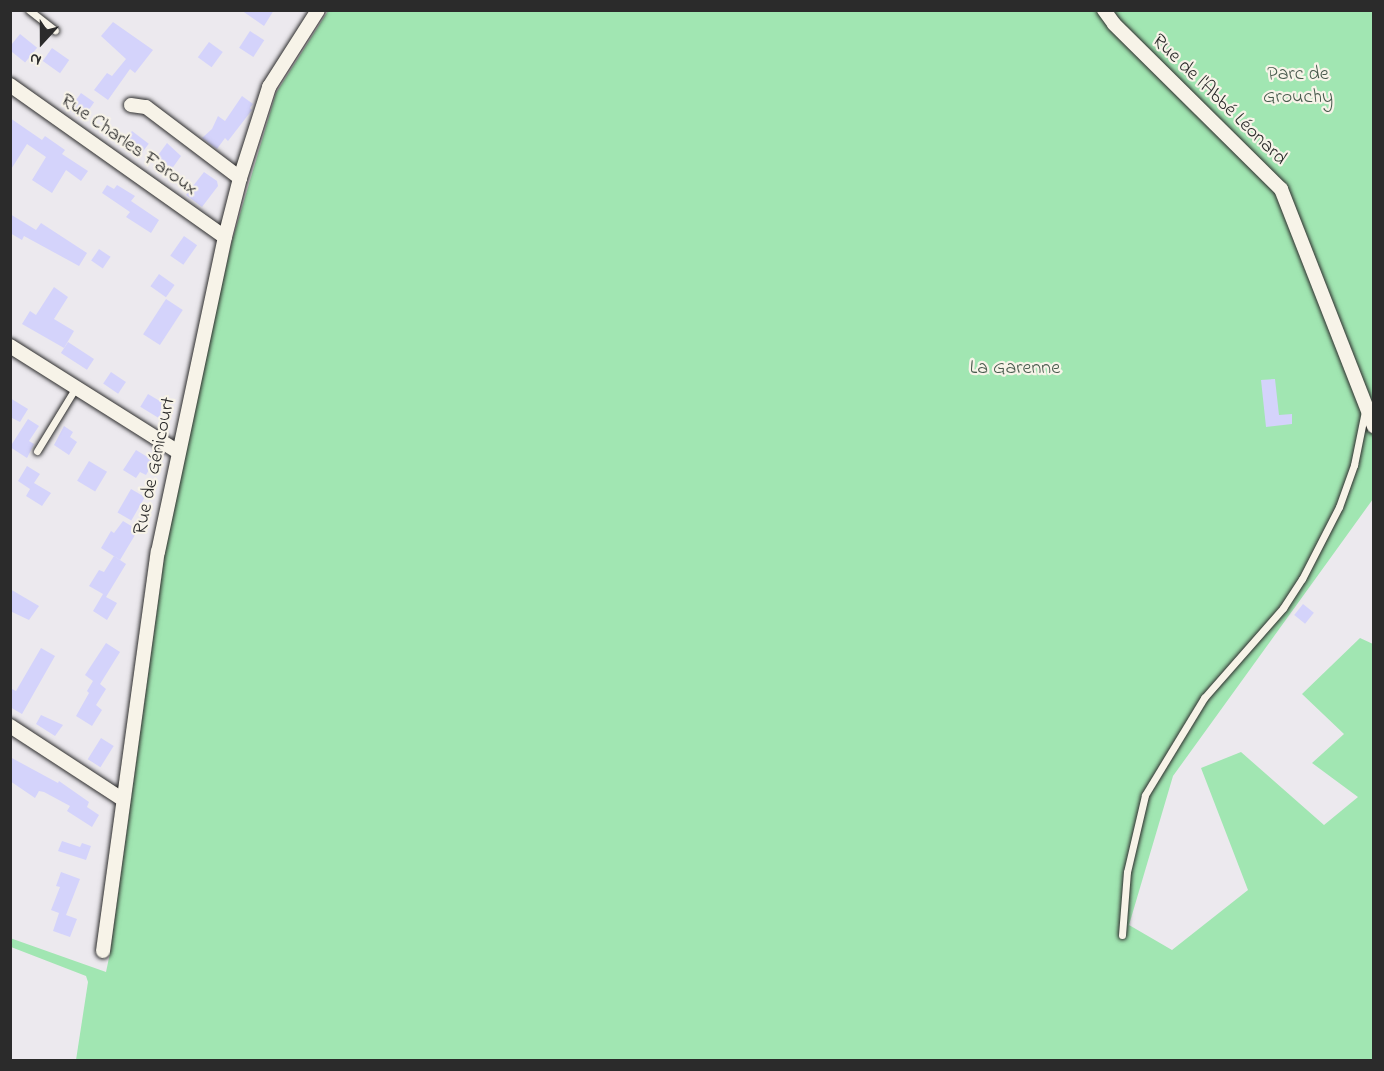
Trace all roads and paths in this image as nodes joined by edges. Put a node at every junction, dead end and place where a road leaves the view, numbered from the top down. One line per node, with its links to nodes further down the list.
1 (29, 10): 4 (lane)
2 (318, 10): 7 (street, Rue de Génicourt)
3 (1104, 10): 11 (street, Rue de l'Abbé Léonard)
4 (55, 30)
5 (10, 84): 8 (street, Rue Charles Faroux)
6 (131, 105): 7 (street)
7 (240, 178): 8 (street, Rue de Génicourt)
8 (225, 237): 14 (street, Rue de Génicourt)
9 (10, 346): 10 (street)
10 (76, 387): 13 (lane); 14 (street)
11 (1365, 408): 12 (street, Rue de l'Abbé Léonard); 17 (lane)
12 (1374, 426)
13 (37, 451)
14 (177, 451): 16 (street, Rue de Génicourt)
15 (10, 726): 16 (street)
16 (122, 799): 18 (street, Rue de Génicourt)
17 (1122, 935)
18 (103, 951)

